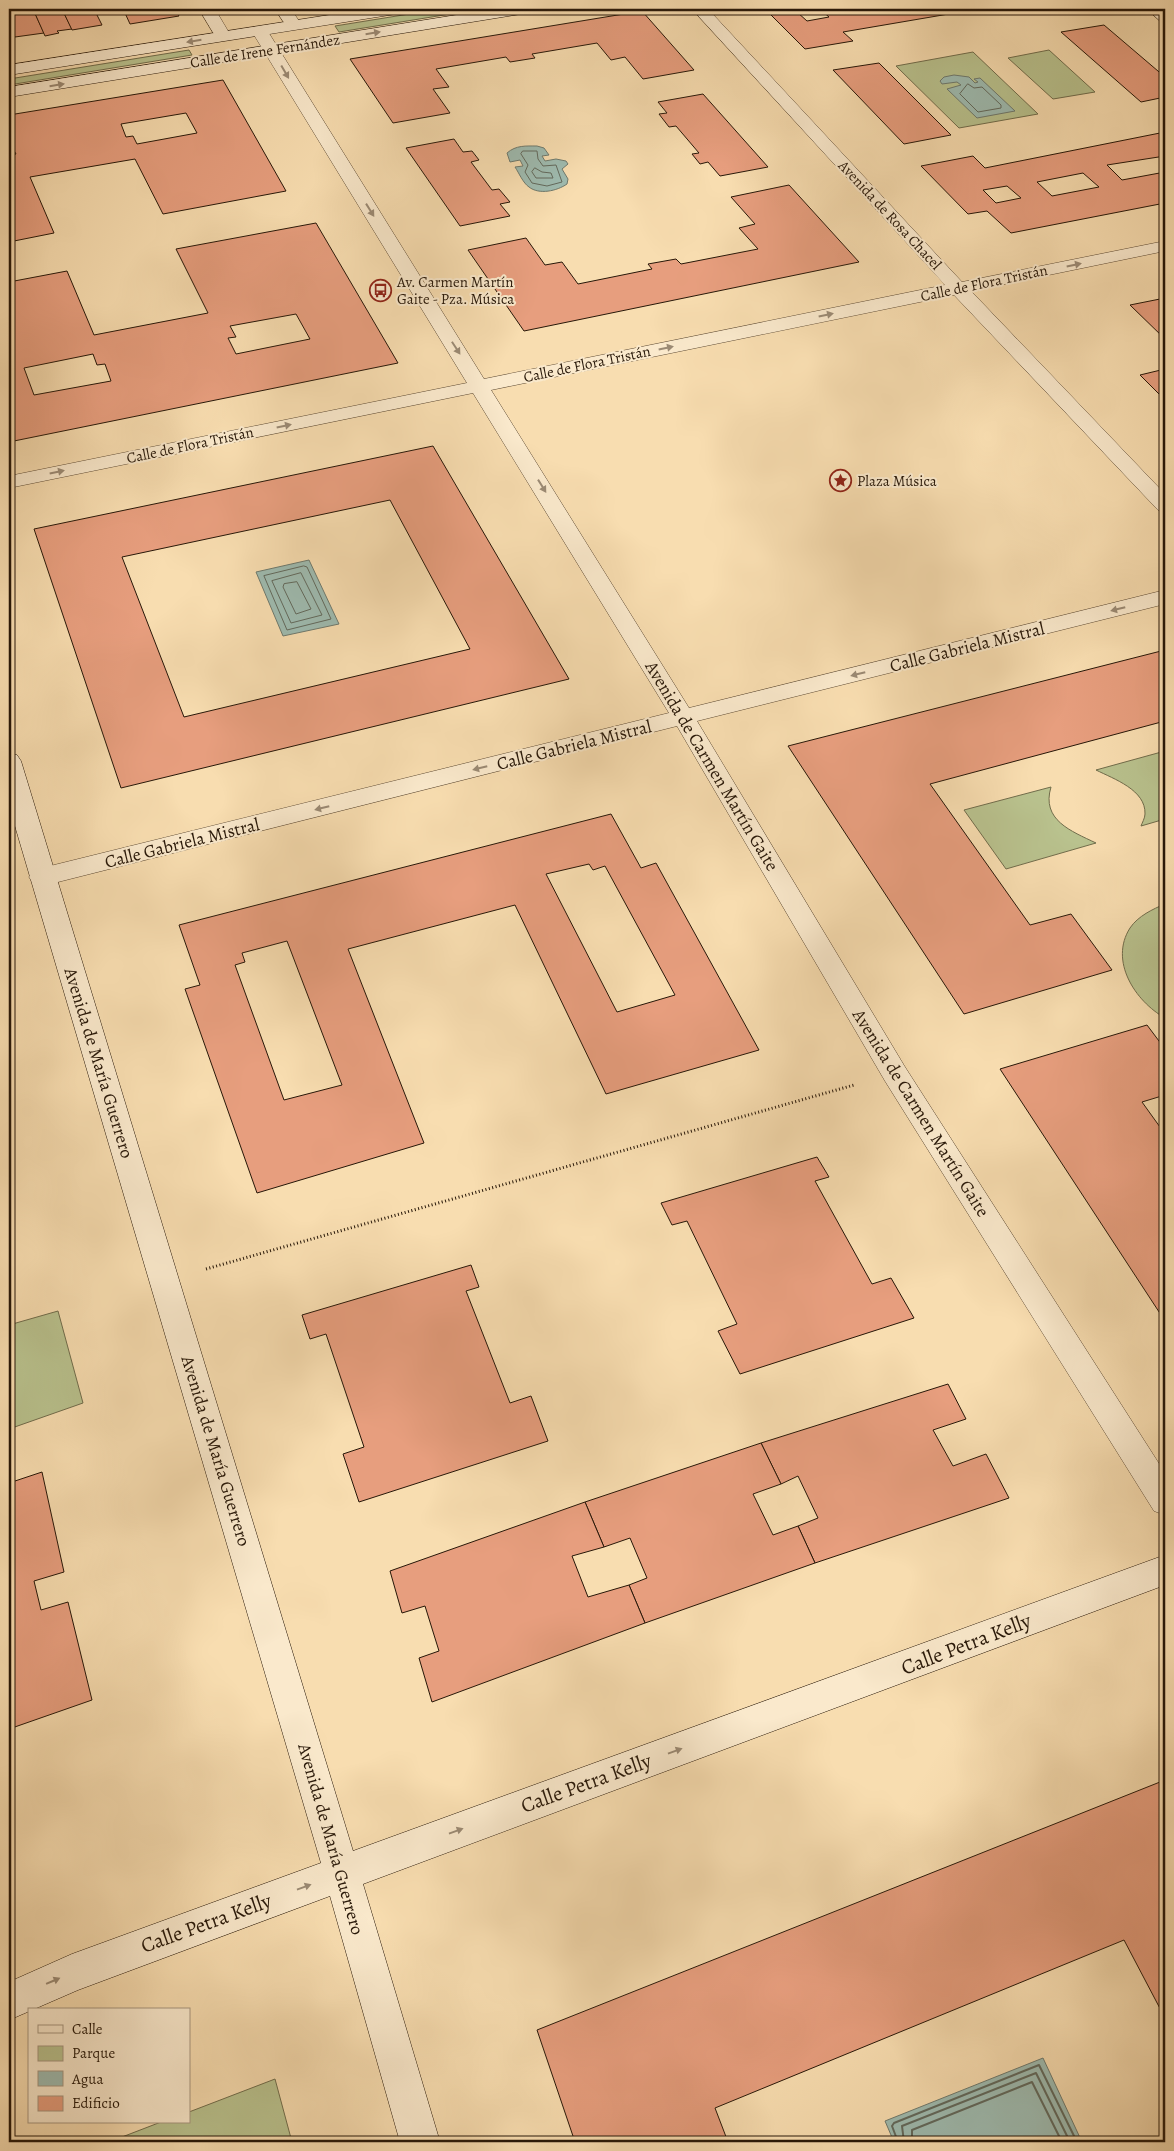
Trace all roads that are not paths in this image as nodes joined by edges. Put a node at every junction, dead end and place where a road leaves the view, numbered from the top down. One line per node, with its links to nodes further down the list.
1 (207, 9): 9 (street)
2 (283, 9): 8 (street)
3 (396, 9): 8 (street, Calle de Irene Fernández)
4 (521, 9): 10 (street, Calle de Irene Fernández, one-way to 4)
5 (700, 9): 14 (street, Avenida de Rosa Chacel)
6 (1155, 9): 7 (street)
7 (1165, 17)
8 (293, 24): 10 (street, Calle de Irene Fernández)
9 (223, 36): 10 (street, Calle de Irene Fernández); 11 (street, Calle de Irene Fernández, one-way to 11)
10 (266, 40): 12 (street, Calle de Irene Fernández, one-way to 10); 15 (street, Avenida de Carmen Martín Gaite, one-way to 15)
11 (9, 70)
12 (9, 92)
13 (1165, 246): 14 (street, Calle de Flora Tristán, one-way to 13)
14 (958, 288): 15 (street, Calle de Flora Tristán, one-way to 14); 17 (street, Avenida de Rosa Chacel)
15 (480, 386): 16 (street, Calle de Flora Tristán, one-way to 15); 19 (street, Avenida de Carmen Martín Gaite, one-way to 19)
16 (9, 482)
17 (1165, 506)
18 (1165, 597): 19 (street, Calle Gabriela Mistral, one-way to 19)
19 (683, 717): 21 (street, Calle Gabriela Mistral, one-way to 21); 22 (street, Avenida de Carmen Martín Gaite)
20 (9, 761): 21 (street, Avenida de María Guerrero)
21 (42, 877): 24 (street, Avenida de María Guerrero)
22 (1165, 1501)
23 (1165, 1570): 24 (street, Calle Petra Kelly, one-way to 23)
24 (342, 1873): 25 (street, Calle Petra Kelly, one-way to 24); 26 (street, Avenida de María Guerrero)
25 (9, 2000)
26 (420, 2142)

